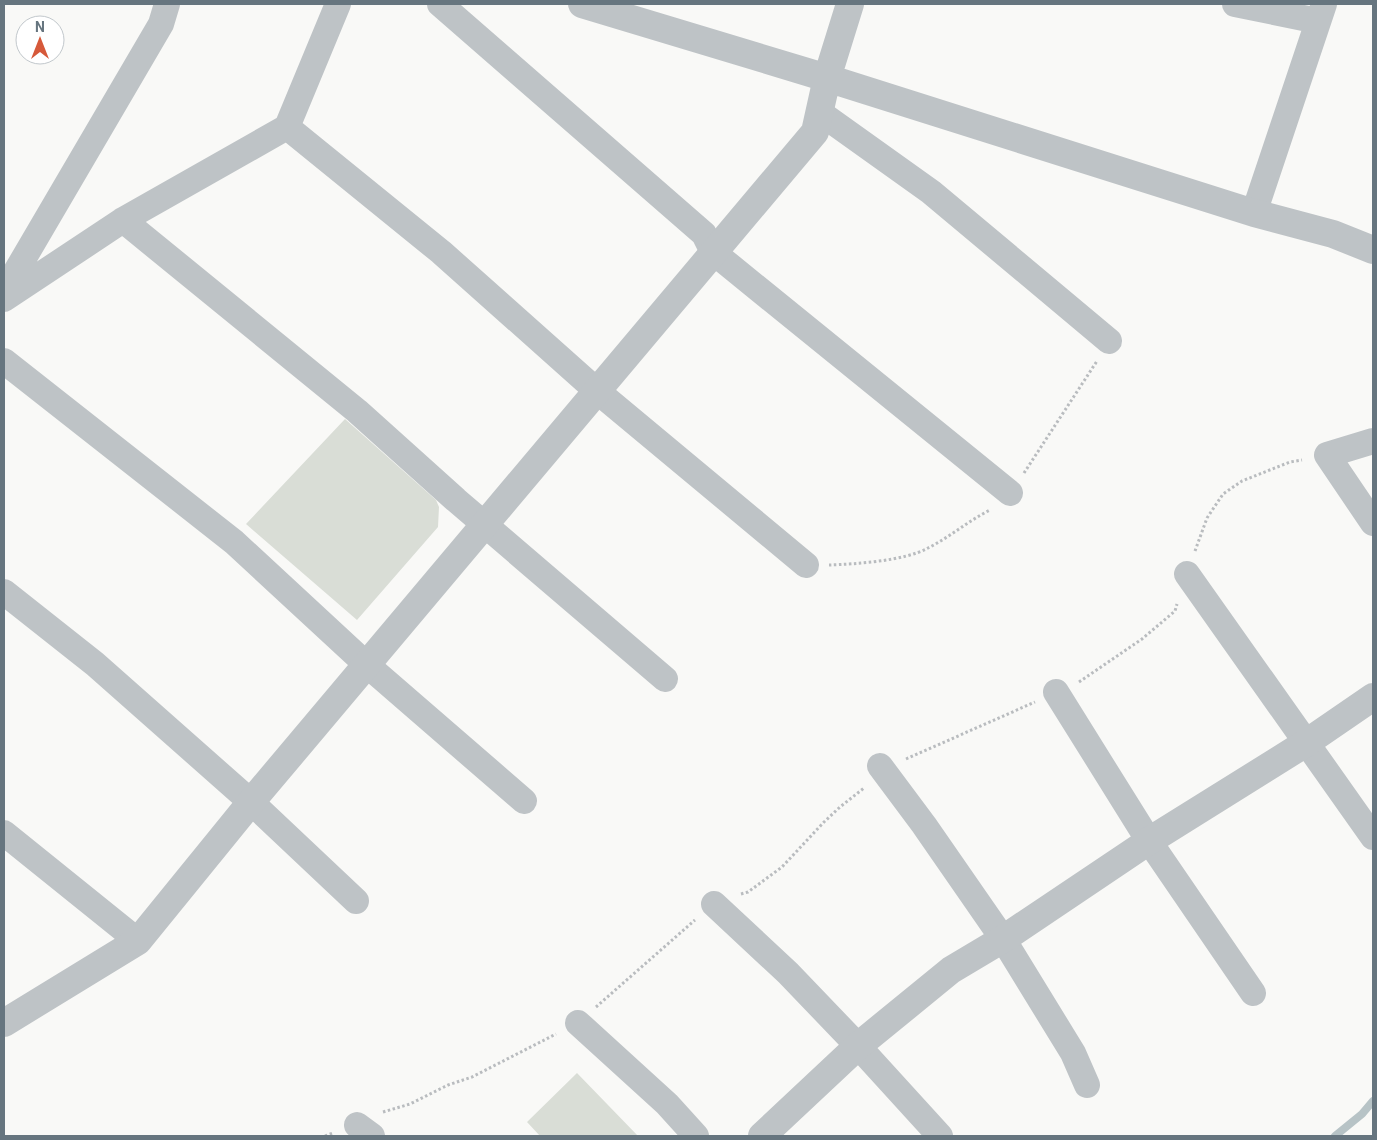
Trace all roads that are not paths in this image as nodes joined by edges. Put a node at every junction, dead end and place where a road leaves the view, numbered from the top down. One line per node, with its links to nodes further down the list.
1 (167, 4): 15 (street)
2 (338, 4): 10 (street)
3 (440, 4): 14 (street)
4 (582, 4): 8 (street)
5 (850, 4): 8 (street)
6 (1234, 4): 7 (street)
7 (1321, 12): 11 (street)
8 (827, 78): 9 (street); 11 (street)
9 (819, 112): 14 (street); 17 (street)
10 (287, 127): 12 (street); 19 (street)
11 (1254, 214): 13 (street)
12 (123, 220): 16 (street); 23 (street)
13 (1373, 250)
14 (712, 252): 19 (street); 21 (street)
15 (4, 292)
16 (4, 299)
17 (1109, 341)
18 (4, 361): 27 (street)
19 (597, 391): 23 (street); 24 (street)
20 (1373, 441): 22 (street)
21 (1010, 493)
22 (1373, 522)
23 (485, 524): 27 (street); 28 (street)
24 (806, 565)
25 (1186, 574): 31 (street)
26 (4, 592): 34 (street)
27 (367, 665): 33 (street); 34 (street)
28 (665, 679)
29 (1056, 692): 37 (street)
30 (1373, 697): 31 (street)
31 (1306, 743): 36 (street); 37 (street)
32 (880, 766): 40 (street)
33 (524, 801)
34 (251, 802): 38 (street); 41 (street)
35 (4, 832): 41 (street)
36 (1373, 837)
37 (1149, 841): 40 (street); 42 (street)
38 (356, 901)
39 (714, 904): 45 (street)
40 (1002, 939): 45 (street); 46 (street)
41 (138, 941): 44 (street)
42 (1253, 993)
43 (578, 1022): 47 (street)
44 (4, 1023)
45 (858, 1046): 48 (street); 49 (street)
46 (1087, 1086)
47 (696, 1136)
48 (762, 1136)
49 (940, 1136)

